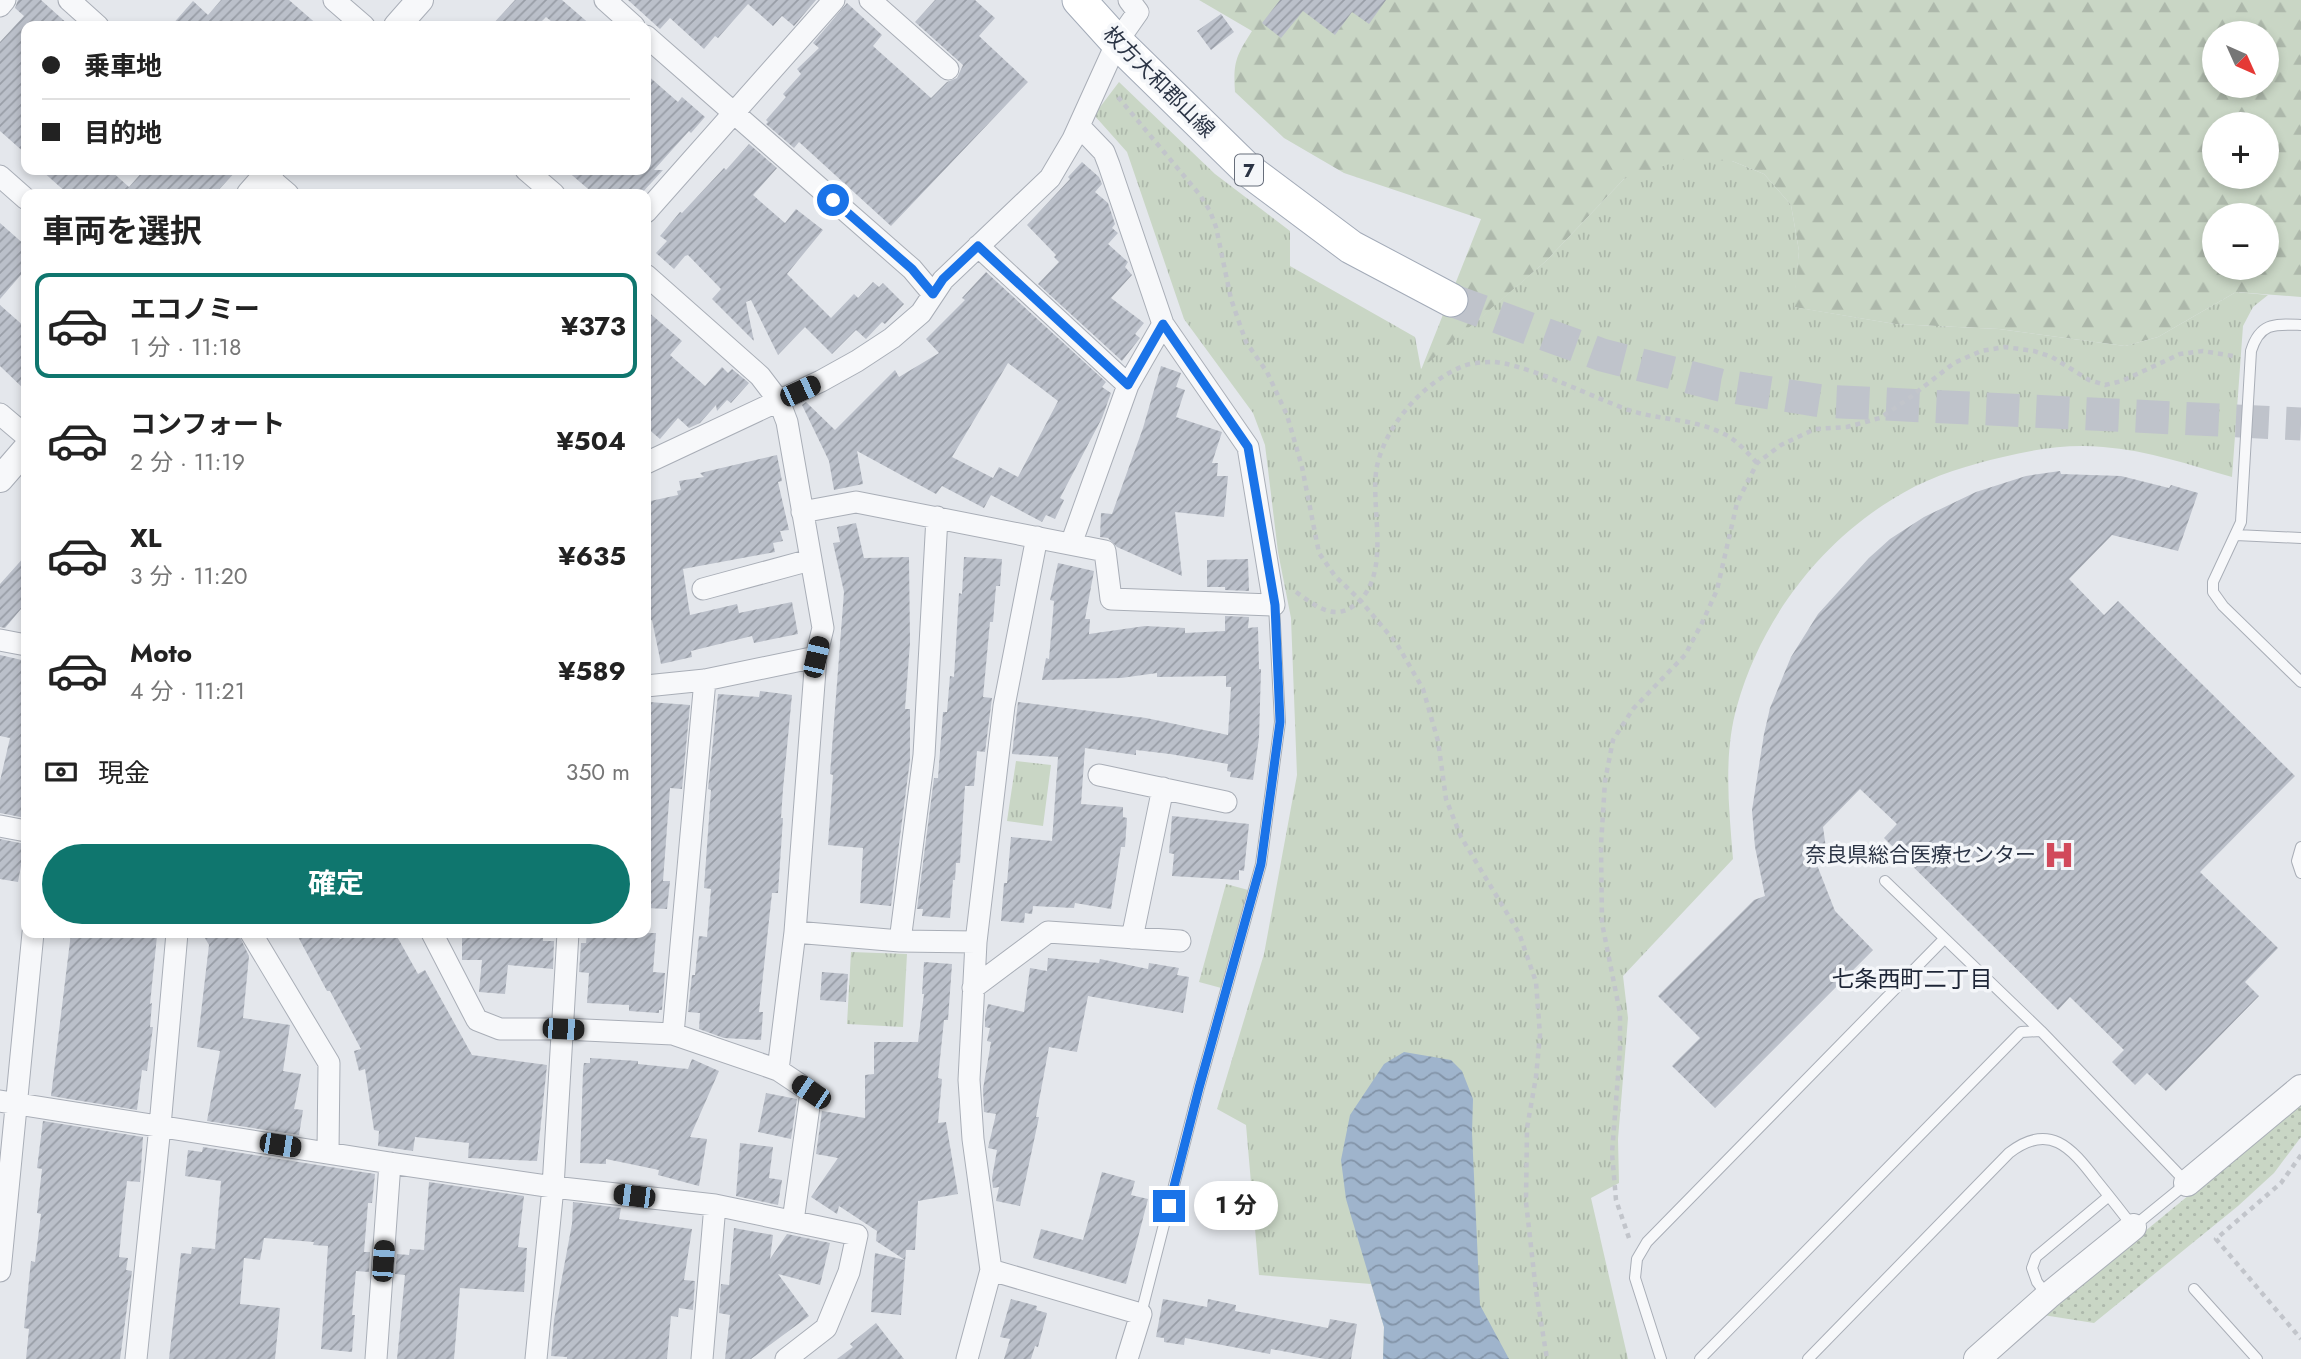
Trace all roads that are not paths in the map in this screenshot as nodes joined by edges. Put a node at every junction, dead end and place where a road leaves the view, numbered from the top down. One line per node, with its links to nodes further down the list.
1 (5, 0): 10 (street)
2 (69, 0): 11 (street)
3 (334, 0): 12 (street)
4 (420, 0): 13 (street)
5 (604, 0): 14 (street)
6 (834, 0): 18 (street)
7 (870, 0): 17 (street)
8 (1079, 0): 16 (main road, 枚方大和郡山線 / 7)
9 (1138, 4): 16 (street)
10 (0, 6)
11 (92, 21)
12 (358, 21)
13 (401, 21)
14 (628, 21)
15 (651, 40): 18 (street)
16 (1117, 42): 19 (street); 30 (main road, 枚方大和郡山線 / 7)
17 (948, 69)
18 (734, 113): 26 (street); 29 (street)
19 (1079, 126): 27 (street); 31 (street)
20 (532, 175): 24 (street)
21 (0, 176): 25 (street)
22 (262, 177): 23 (street)
23 (280, 189)
24 (548, 189)
25 (21, 195)
26 (651, 206)
27 (978, 246): 29 (street); 33 (street)
28 (651, 279): 34 (street)
29 (933, 294): 34 (street)
30 (1451, 300)
31 (1163, 324): 33 (street); 48 (street)
32 (2301, 325): 42 (lane)
33 (1128, 385): 45 (street)
34 (779, 401): 38 (street); 40 (street)
35 (0, 414): 36 (street)
36 (21, 432)
37 (21, 455): 39 (street)
38 (651, 461)
39 (0, 479)
40 (802, 512): 41 (street); 46 (street)
41 (937, 517): 43 (street); 71 (street)
42 (2236, 535): 44 (lane); 53 (lane)
43 (1037, 537): 45 (street); 73 (street)
44 (2301, 538)
45 (1071, 544): 48 (street)
46 (810, 560): 47 (street); 51 (street)
47 (703, 589)
48 (1275, 605): 94 (lane)
49 (0, 640): 50 (street)
50 (21, 644)
51 (816, 657): 52 (street); 63 (street)
52 (705, 680): 54 (street); 77 (street)
53 (2301, 682)
54 (651, 685)
55 (1098, 775): 56 (street)
56 (1163, 788): 57 (street); 69 (street)
57 (1226, 802)
58 (0, 826): 59 (street)
59 (21, 830)
60 (2301, 847): 61 (lane)
61 (2301, 873)
62 (1885, 881): 70 (lane)
63 (796, 932): 71 (street); 78 (street)
64 (32, 938): 80 (street)
65 (177, 938): 81 (street)
66 (254, 938): 82 (street)
67 (435, 938): 75 (street)
68 (568, 938): 75 (street)
69 (1132, 938): 72 (street); 74 (street)
70 (1944, 939): 76 (lane); 102 (lane)
71 (900, 941): 73 (street)
72 (1180, 941)
73 (976, 942): 74 (street)
74 (973, 988): 90 (street)
75 (563, 1029): 77 (street); 85 (street)
76 (2041, 1031): 84 (lane); 103 (lane)
77 (673, 1034): 78 (street)
78 (778, 1070): 88 (street)
79 (2301, 1088): 84 (street)
80 (8, 1102): 81 (street); 91 (street)
81 (160, 1126): 82 (street); 96 (street)
82 (328, 1152): 83 (street)
83 (390, 1163): 85 (street); 97 (street)
84 (2187, 1183): 89 (lane)
85 (553, 1187): 87 (street); 98 (street)
86 (2109, 1196): 89 (lane); 93 (lane); 104 (lane)
87 (715, 1205): 88 (street); 99 (street)
88 (793, 1221): 100 (street)
89 (2133, 1227): 93 (street)
90 (990, 1270): 94 (street); 101 (street)
91 (0, 1271)
92 (2194, 1289): 106 (lane)
93 (2048, 1296): 105 (street)
94 (1141, 1314): 95 (street)
95 (1131, 1358)
96 (136, 1359)
97 (376, 1359)
98 (536, 1359)
99 (702, 1359)
100 (786, 1359)
101 (967, 1359)
102 (1661, 1359)
103 (1700, 1359)
104 (1808, 1359)
105 (1977, 1359)
106 (2257, 1359)

